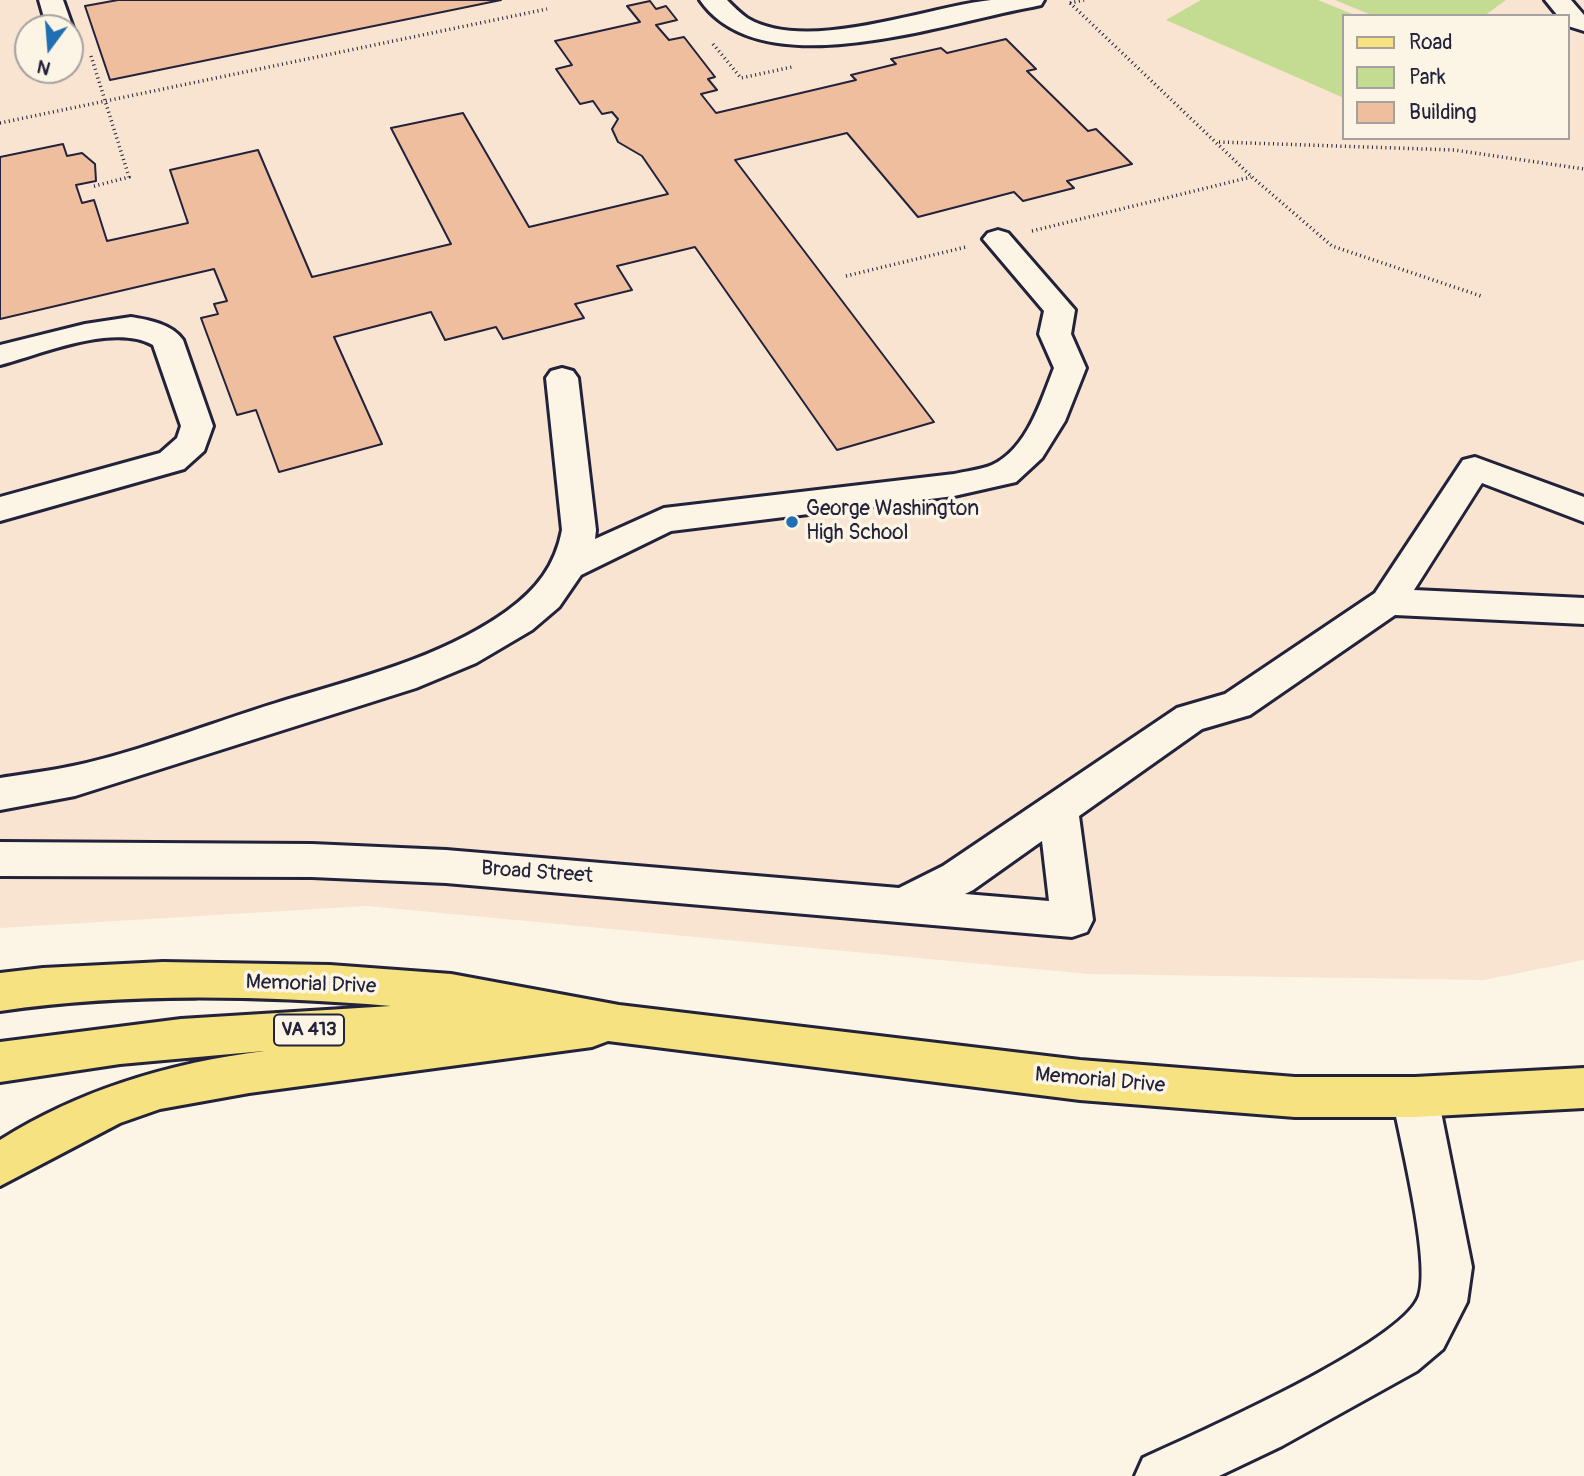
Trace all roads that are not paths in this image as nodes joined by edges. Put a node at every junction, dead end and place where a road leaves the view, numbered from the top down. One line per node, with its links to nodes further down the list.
1 (712, 0): 2 (street)
2 (1032, 0)
3 (1557, 0): 4 (street)
4 (1570, 14)
5 (998, 239): 10 (street)
6 (0, 355): 8 (street)
7 (562, 378): 10 (street)
8 (0, 509)
9 (1584, 510): 11 (street)
10 (567, 567): 13 (street)
11 (1388, 602): 12 (street); 14 (street)
12 (1584, 611)
13 (0, 794)
14 (1058, 809): 16 (street); 16 (street, Broad Street)
15 (0, 859): 16 (street, Broad Street)
16 (899, 907)
17 (0, 992): 18 (main road, Memorial Drive)
18 (619, 1024): 19 (main road, Memorial Drive / VA 413); 21 (main road, Memorial Drive); 22 (main road)
19 (0, 1062)
20 (1584, 1088): 21 (main road, Memorial Drive)
21 (1415, 1097): 23 (street)
22 (0, 1165)
23 (1161, 1476)

